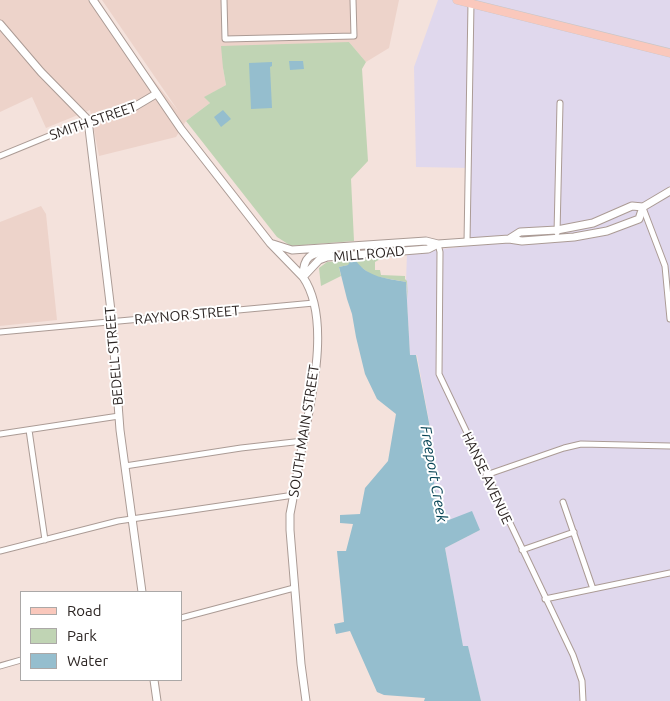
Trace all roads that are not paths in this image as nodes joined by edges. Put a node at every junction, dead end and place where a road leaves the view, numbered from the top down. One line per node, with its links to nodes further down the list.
1 (93, 0): 8 (main road, SOUTH MAIN STREET)
2 (224, 0): 3 (street)
3 (353, 0)
4 (457, 0): 5 (main road)
5 (471, 3): 7 (main road); 17 (street)
6 (0, 24): 10 (main road)
7 (670, 53)
8 (156, 94): 10 (main road, SMITH STREET); 18 (main road, SOUTH MAIN STREET)
9 (560, 103): 14 (street)
10 (88, 120): 11 (street, SMITH STREET); 24 (main road, BEDELL STREET)
11 (0, 156)
12 (670, 191): 13 (main road, MILL ROAD)
13 (643, 207): 14 (main road, MILL ROAD); 15 (main road, MILL ROAD); 23 (street)
14 (557, 230): 15 (street); 16 (main road, MILL ROAD)
15 (557, 238): 16 (main road, MILL ROAD)
16 (509, 239): 17 (main road, MILL ROAD)
17 (468, 242): 19 (main road, MILL ROAD)
18 (270, 243): 20 (main road, MILL ROAD); 21 (main road, SOUTH MAIN STREET)
19 (438, 244): 20 (main road, MILL ROAD); 21 (main road, MILL ROAD); 32 (street, HANSE AVENUE)
20 (341, 247): 21 (main road, MILL ROAD)
21 (303, 277): 22 (main road, SOUTH MAIN STREET)
22 (314, 303): 24 (street, RAYNOR STREET); 29 (main road, SOUTH MAIN STREET)
23 (670, 319)
24 (112, 322): 25 (street, RAYNOR STREET); 26 (main road, BEDELL STREET)
25 (0, 332)
26 (119, 416): 27 (street); 31 (main road, BEDELL STREET)
27 (29, 430): 28 (street); 37 (street)
28 (0, 434)
29 (303, 441): 31 (street); 33 (main road, SOUTH MAIN STREET)
30 (670, 446): 32 (street)
31 (125, 466): 35 (main road, BEDELL STREET)
32 (486, 475): 38 (street, HANSE AVENUE)
33 (294, 495): 35 (street); 41 (main road, SOUTH MAIN STREET)
34 (563, 502): 36 (street)
35 (132, 520): 37 (street); 43 (main road, BEDELL STREET)
36 (574, 532): 38 (street); 42 (street)
37 (45, 540): 39 (street)
38 (522, 550): 44 (street, HANSE AVENUE)
39 (0, 551)
40 (670, 573): 42 (street)
41 (294, 588): 45 (street); 50 (main road, SOUTH MAIN STREET)
42 (594, 589): 44 (street)
43 (142, 591)
44 (545, 599): 51 (street, HANSE AVENUE)
45 (182, 618)
46 (20, 660): 47 (street)
47 (0, 666)
48 (154, 681): 49 (main road)
49 (157, 701)
50 (306, 701)
51 (584, 701)

